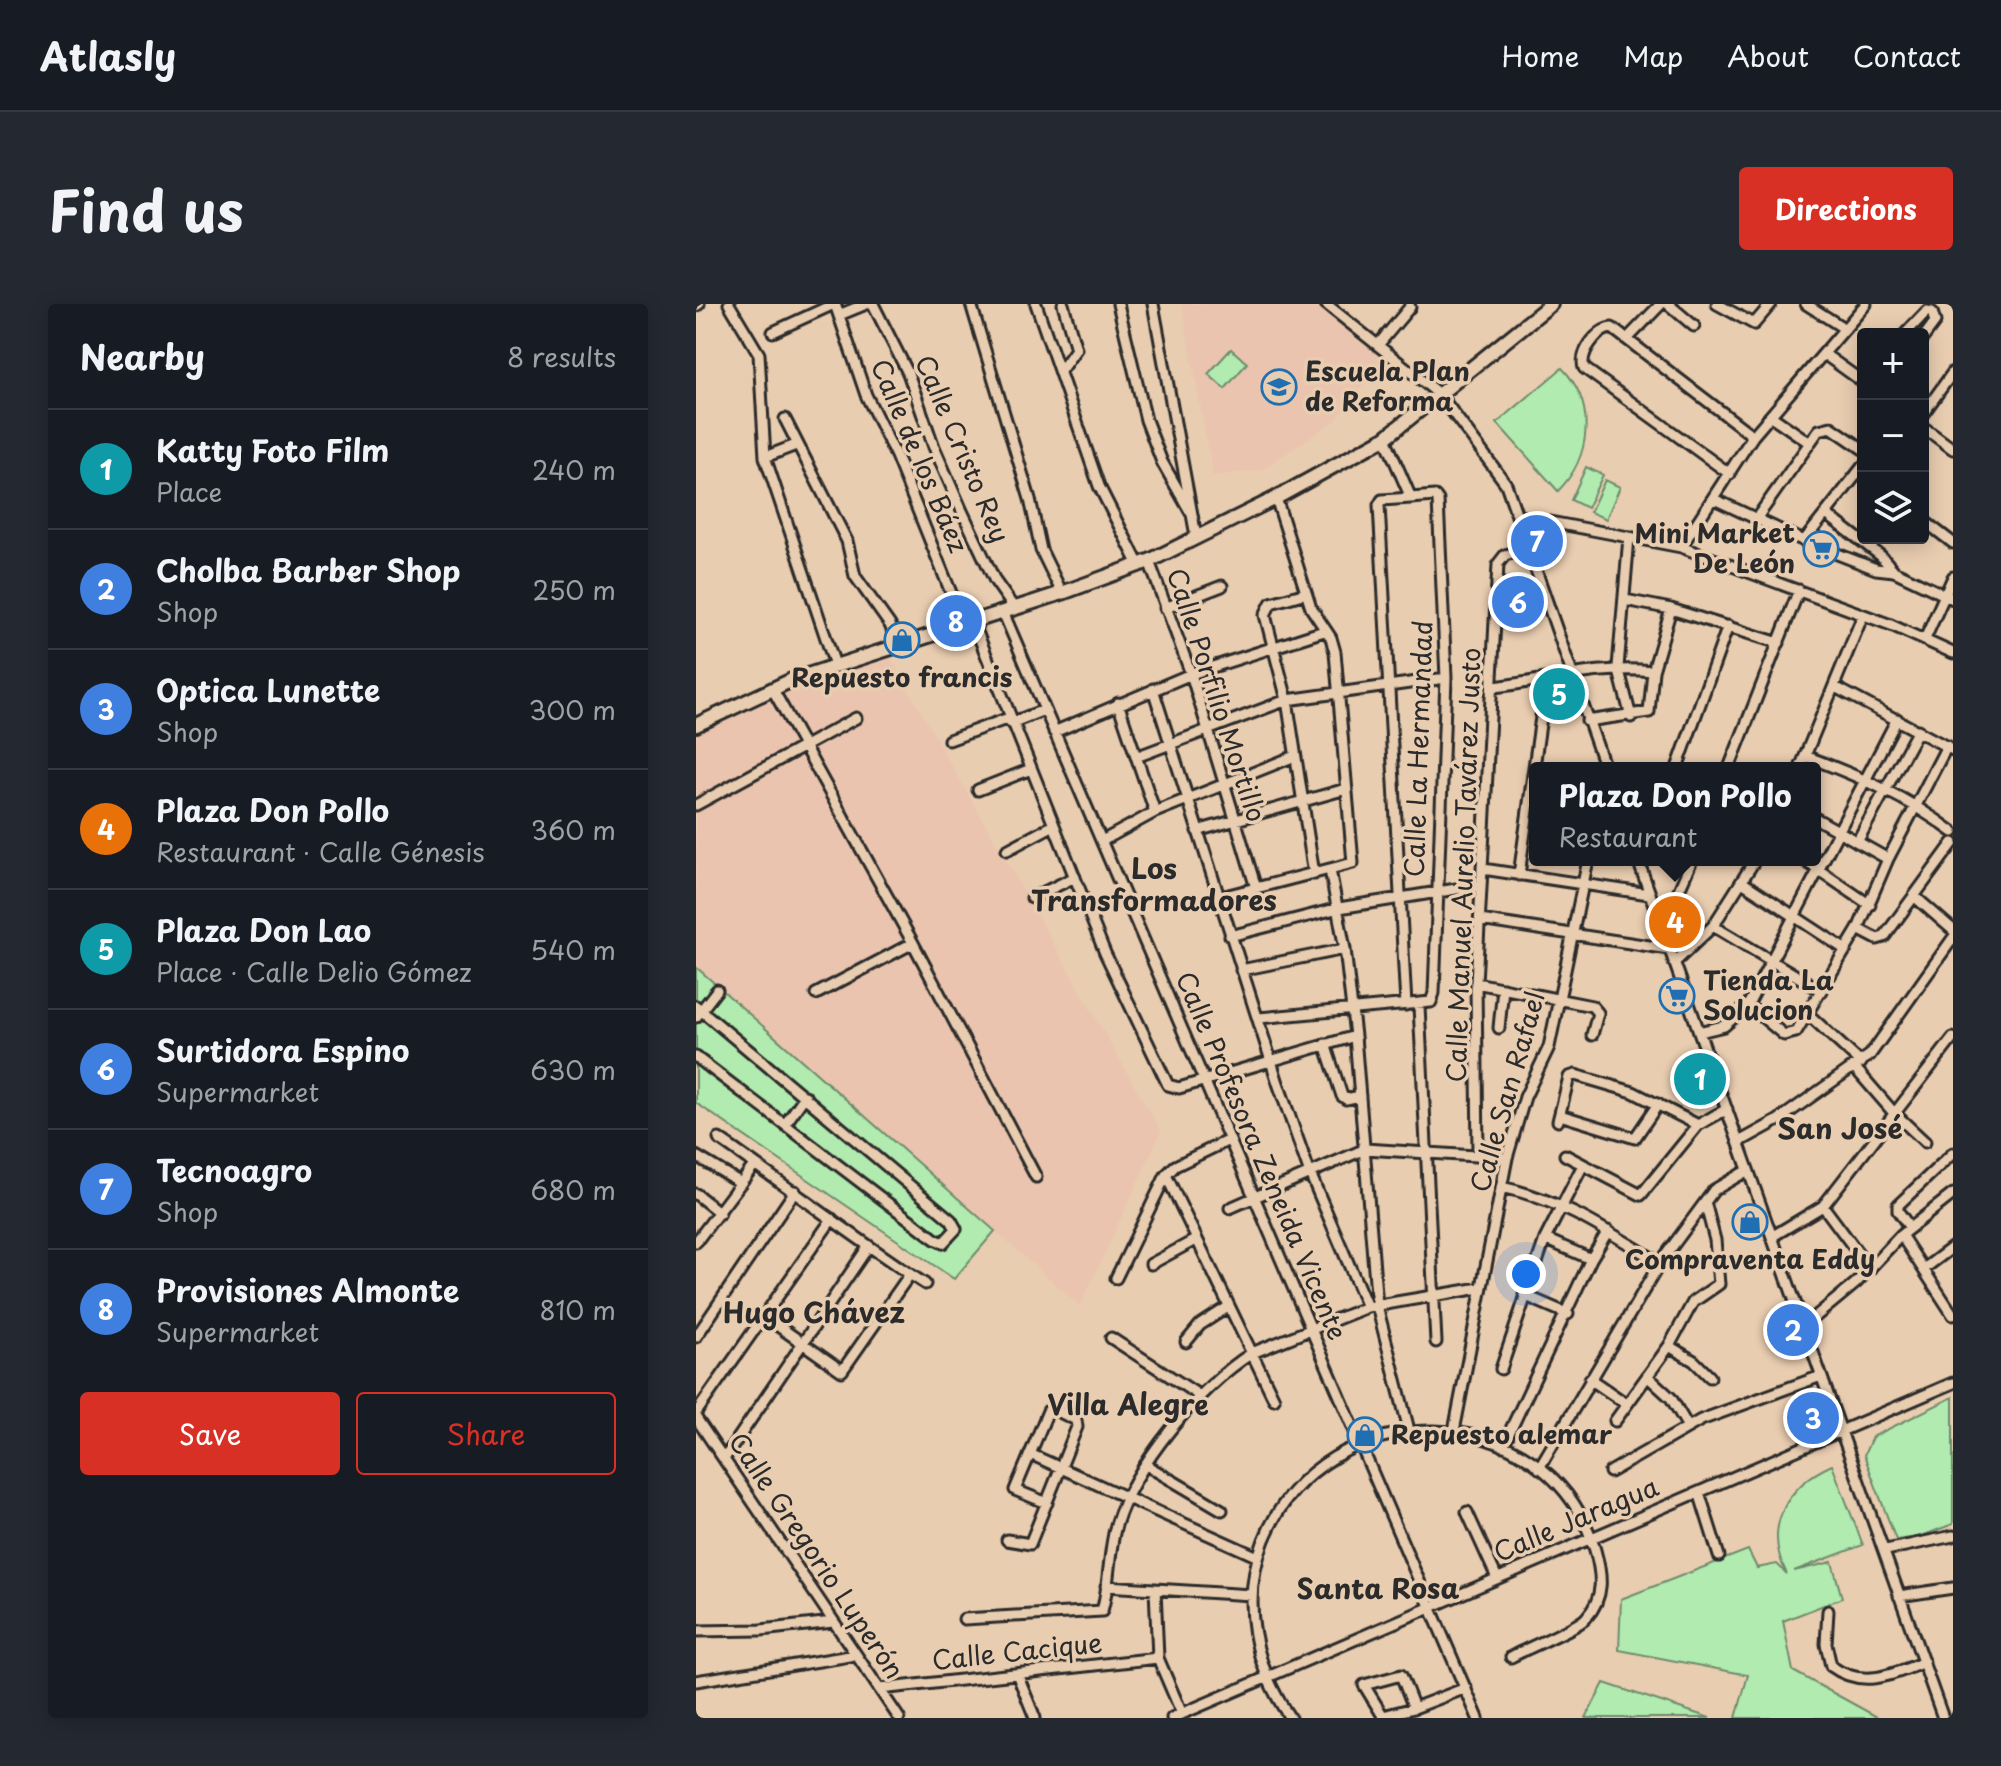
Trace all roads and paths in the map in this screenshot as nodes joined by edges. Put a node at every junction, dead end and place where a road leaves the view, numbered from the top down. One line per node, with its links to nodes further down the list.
1 (729, 304): 42 (street)
2 (834, 304): 19 (street, Calle de los Báez); 24 (street)
3 (866, 304): 19 (street)
4 (873, 304): 70 (street, Calle Cristo Rey)
5 (971, 304): 64 (street)
6 (1036, 304): 28 (street, Calle Porfilio Mortillo)
7 (1063, 304): 28 (street)
8 (1118, 304): 51 (street)
9 (1153, 304): 51 (street)
10 (1326, 304): 26 (street)
11 (1551, 304): 31 (main road)
12 (1661, 304): 25 (street)
13 (1668, 304): 20 (street)
14 (1717, 304): 15 (street)
15 (1771, 304)
16 (1806, 304): 22 (street)
17 (1866, 304): 22 (street)
18 (1410, 307): 26 (street)
19 (839, 315): 72 (street, Calle de los Báez)
20 (1694, 326)
21 (1911, 328): 23 (street)
22 (1845, 329): 27 (street)
23 (1929, 330)
24 (773, 332)
25 (1628, 338): 36 (street); 44 (street)
26 (1378, 345): 31 (street)
27 (1824, 354): 30 (street); 33 (street)
28 (1061, 370): 59 (street, Calle Porfilio Mortillo)
29 (1953, 372): 32 (street)
30 (1857, 378)
31 (1440, 395): 37 (main road); 49 (street)
32 (1929, 406)
33 (1771, 416): 36 (street); 38 (street)
34 (785, 419): 39 (street)
35 (1929, 431): 41 (street)
36 (1753, 436): 44 (street)
37 (1385, 438): 45 (main road); 46 (street)
38 (1810, 443): 40 (street); 50 (street)
39 (796, 445): 42 (street); 77 (street)
40 (1857, 445)
41 (1953, 449)
42 (765, 457): 80 (street)
43 (1861, 472): 48 (street)
44 (1730, 474): 47 (street)
45 (1276, 498): 53 (main road); 65 (street)
46 (1411, 498): 85 (street, Calle La Hermandad); 87 (street)
47 (1714, 499): 50 (street); 57 (street)
48 (1826, 514): 55 (street); 60 (street)
49 (1519, 516): 54 (street); 58 (street)
50 (1756, 519): 55 (street)
51 (1195, 520): 53 (street)
52 (1929, 525): 56 (street)
53 (1196, 536): 59 (main road)
54 (1629, 537): 57 (street); 67 (street)
55 (1804, 541): 60 (street)
56 (1953, 543)
57 (1681, 547): 63 (street)
58 (1528, 549): 84 (street); 88 (street, Calle Manuel Aurelio Tavárez Justo)
59 (1144, 563): 64 (main road); 68 (street, Calle Porfilio Mortillo)
60 (1894, 571): 66 (street)
61 (1953, 577): 66 (street)
62 (1222, 586): 68 (street)
63 (1799, 590): 71 (street); 76 (street)
64 (1062, 593): 70 (main road)
65 (1306, 593): 74 (street); 78 (street)
66 (1949, 597): 75 (street)
67 (1625, 600): 69 (street); 81 (street)
68 (1165, 608): 83 (street, Calle Porfilio Mortillo)
69 (1671, 609): 73 (street); 82 (street)
70 (1008, 610): 72 (main road); 95 (street, Calle Profesora Zeneida Vicente)
71 (1863, 615): 75 (street); 89 (street)
72 (969, 624): 77 (main road); 99 (street, Calle de los Báez)
73 (1728, 626): 76 (street); 114 (street)
74 (1324, 631): 78 (street); 92 (street)
75 (1925, 639): 79 (street)
76 (1779, 643): 115 (street)
77 (899, 646): 80 (main road)
78 (1274, 649): 83 (street); 93 (street)
79 (1953, 653)
80 (835, 665): 90 (main road)
81 (1618, 667): 82 (street); 84 (street); 96 (street)
82 (1653, 671): 96 (street)
83 (1191, 674): 91 (street); 102 (street, Calle Porfilio Mortillo)
84 (1571, 674): 86 (street); 100 (street)
85 (1446, 678): 87 (street); 155 (street, Calle La Hermandad)
86 (1546, 681): 88 (street); 112 (street)
87 (1390, 684): 92 (street); 160 (street)
88 (1494, 687): 146 (street, Calle Manuel Aurelio Tavárez Justo)
89 (1835, 687): 98 (street); 110 (street)
90 (772, 688): 101 (main road); 106 (street)
91 (1153, 689): 94 (street); 107 (street)
92 (1339, 693): 93 (street); 120 (street)
93 (1287, 700): 102 (street); 109 (street)
94 (1118, 703): 104 (street); 111 (street)
95 (1044, 710): 99 (street); 104 (street, Calle Profesora Zeneida Vicente)
96 (1631, 717): 100 (street)
97 (856, 718): 106 (street)
98 (1897, 719): 103 (street); 118 (street)
99 (1010, 720): 105 (street); 117 (street, Calle de los Báez)
100 (1587, 721): 113 (street)
101 (696, 725)
102 (1208, 728): 107 (street); 119 (street, Calle Porfilio Mortillo)
103 (1918, 730): 108 (street); 121 (street)
104 (1054, 732): 135 (street, Calle Profesora Zeneida Vicente)
105 (949, 740)
106 (805, 745): 126 (street); 172 (street)
107 (1169, 745): 111 (street); 123 (street)
108 (1950, 748): 125 (street)
109 (1295, 756): 119 (street); 124 (street)
110 (1805, 756): 116 (street); 118 (street)
111 (1136, 757): 127 (street)
112 (1538, 762)
113 (1603, 762)
114 (1679, 762)
115 (1731, 762)
116 (1802, 762)
117 (1031, 769): 122 (street); 130 (street, Calle de los Báez)
118 (1864, 778): 121 (street); 132 (street)
119 (1225, 783): 123 (street); 128 (street, Calle Porfilio Mortillo)
120 (1346, 789): 124 (street); 147 (street)
121 (1885, 789): 125 (street); 136 (street)
122 (978, 790)
123 (1186, 799): 127 (street); 131 (street)
124 (1302, 802): 128 (street); 148 (street)
125 (1917, 804): 133 (street); 139 (street)
126 (696, 805)
127 (1155, 812): 135 (street)
128 (1234, 818): 131 (street); 154 (street, Calle Porfilio Mortillo)
129 (1821, 821): 132 (street)
130 (1054, 825): 138 (street); 150 (street, Calle de los Báez)
131 (1197, 831): 159 (street)
132 (1839, 831): 136 (street); 145 (street)
133 (1953, 832)
134 (1529, 840): 149 (street)
135 (1102, 841): 201 (street, Calle Profesora Zeneida Vicente)
136 (1857, 842): 139 (street)
137 (1953, 843): 157 (street)
138 (1007, 850)
139 (1888, 859): 161 (street)
140 (1587, 866): 153 (street, Calle San Rafael)
141 (1640, 866): 156 (street)
142 (1689, 866): 166 (street)
143 (1751, 866): 151 (street)
144 (1816, 866): 145 (street)
145 (1820, 868): 161 (street); 163 (street)
146 (1483, 869): 149 (street); 152 (street, Calle Manuel Aurelio Tavárez Justo)
147 (1330, 870): 148 (street); 162 (street)
148 (1314, 874): 154 (street)
149 (1519, 875): 153 (street)
150 (1075, 877): 158 (street); 201 (street, Calle de los Báez)
151 (1742, 882): 163 (street); 165 (street)
152 (1481, 885): 155 (street); 164 (street, Calle Manuel Aurelio Tavárez Justo)
153 (1583, 885): 156 (street); 170 (street, Calle San Rafael)
154 (1256, 888): 159 (street)
155 (1436, 892): 160 (street); 187 (street, Calle La Hermandad)
156 (1649, 894): 166 (street)
157 (1914, 896): 167 (street); 168 (street)
158 (1032, 898)
159 (1217, 898): 169 (street)
160 (1402, 898): 162 (street); 185 (street)
161 (1870, 905): 167 (street)
162 (1339, 908): 169 (street); 173 (street)
163 (1796, 915): 175 (street); 176 (street)
164 (1480, 920): 170 (street); 179 (street, Calle Manuel Aurelio Tavárez Justo)
165 (1713, 926): 176 (street); 177 (street)
166 (1662, 929): 174 (street)
167 (1858, 929): 175 (street)
168 (1953, 930)
169 (1230, 936): 178 (street)
170 (1573, 937): 174 (street); 184 (street, Calle San Rafael)
171 (1953, 938): 200 (street)
172 (913, 943): 183 (street); 225 (street)
173 (1345, 949): 178 (street); 188 (street)
174 (1669, 949): 177 (street)
175 (1846, 950): 182 (street)
176 (1771, 960): 182 (street); 186 (street)
177 (1674, 963): 193 (street)
178 (1241, 970): 191 (street)
179 (1476, 983): 180 (street); 216 (street, Calle Manuel Aurelio Tavárez Justo)
180 (1503, 988): 184 (street); 192 (street)
181 (717, 990): 189 (street)
182 (1822, 991): 190 (street)
183 (816, 994)
184 (1560, 999): 194 (street); 219 (street, Calle San Rafael)
185 (1406, 1005): 187 (street); 188 (street)
186 (1748, 1005): 190 (street); 193 (street)
187 (1419, 1006): 214 (street)
188 (1351, 1007): 191 (street); 195 (street)
189 (698, 1011): 202 (street)
190 (1809, 1015): 200 (street)
191 (1259, 1018): 199 (street)
192 (1499, 1028)
193 (1699, 1032): 205 (street)
194 (1592, 1035)
195 (1355, 1036): 197 (street, Calle de los Báez); 203 (street)
196 (1953, 1038): 206 (street)
197 (1325, 1044): 199 (street, Calle de los Báez); 203 (street)
198 (696, 1057): 207 (street)
199 (1272, 1059): 201 (street, Calle de los Báez); 223 (street)
200 (1858, 1066): 206 (street); 211 (street)
201 (1205, 1081): 210 (street, Calle Profesora Zeneida Vicente)
202 (805, 1096): 207 (street); 207 (street)
203 (1360, 1096): 213 (street)
204 (1658, 1104): 204 (street); 208 (street)
205 (1727, 1109): 208 (street); 211 (street)
206 (1894, 1113): 212 (street); 234 (street)
207 (786, 1123)
208 (1698, 1125): 221 (street)
209 (719, 1139): 220 (street)
210 (1229, 1140): 224 (street); 231 (street, Calle Profesora Zeneida Vicente)
211 (1739, 1142): 222 (street)
212 (1925, 1142)
213 (1365, 1149): 214 (street); 223 (street); 260 (street)
214 (1424, 1152): 216 (street); 258 (street)
215 (1953, 1153): 238 (street)
216 (1478, 1154): 219 (street)
217 (1565, 1155): 221 (street)
218 (696, 1156): 226 (street)
219 (1507, 1158): 227 (street, Calle San Rafael)
220 (755, 1164): 226 (street); 228 (street)
221 (1583, 1165): 233 (street)
222 (1748, 1170): 232 (street); 241 (street)
223 (1309, 1171): 231 (street); 260 (street)
224 (1166, 1175): 242 (street); 253 (street)
225 (1036, 1177)
226 (741, 1183): 236 (street)
227 (1501, 1187): 233 (street); 255 (street, Calle San Rafael)
228 (795, 1191): 237 (street); 267 (street)
229 (696, 1194): 236 (street)
230 (1953, 1194): 238 (street)
231 (1253, 1195): 235 (street); 266 (street, Calle Profesora Zeneida Vicente)
232 (1705, 1202): 248 (street); 272 (street)
233 (1563, 1206): 239 (street); 243 (street)
234 (1823, 1206): 241 (street); 251 (street)
235 (1230, 1208)
236 (720, 1213): 244 (street)
237 (832, 1219): 245 (street); 264 (street)
238 (1910, 1228): 240 (street)
239 (1608, 1231): 247 (street); 248 (street)
240 (1901, 1235): 250 (street); 251 (street)
241 (1773, 1236): 265 (street)
242 (1197, 1239): 249 (street); 261 (street)
243 (1545, 1239): 247 (street); 257 (street)
244 (696, 1241)
245 (868, 1247): 252 (street); 271 (street)
246 (1953, 1247): 250 (street)
247 (1591, 1259): 262 (street)
248 (1660, 1263): 278 (street)
249 (1151, 1264)
250 (1925, 1268): 259 (street)
251 (1870, 1269): 265 (street)
252 (910, 1274): 254 (street); 271 (street)
253 (1116, 1278)
254 (925, 1284)
255 (1480, 1288): 258 (street); 287 (street, Calle San Rafael)
256 (1953, 1289): 259 (street)
257 (1524, 1295): 262 (street); 274 (street)
258 (1433, 1296): 260 (street); 270 (street)
259 (1941, 1297): 263 (street)
260 (1372, 1306): 266 (street); 286 (street)
261 (1228, 1307): 269 (street); 273 (street)
262 (1568, 1314): 290 (street)
263 (1953, 1315)
264 (764, 1316): 271 (street); 283 (street)
265 (1804, 1326): 276 (street)
266 (1313, 1329): 273 (street); 289 (street, Calle Profesora Zeneida Vicente)
267 (696, 1337)
268 (1111, 1338): 280 (street)
269 (1186, 1342)
270 (1436, 1342)
271 (802, 1345): 292 (street)
272 (1669, 1346): 275 (street); 277 (street)
273 (1252, 1353): 280 (street); 281 (street)
274 (1501, 1369)
275 (1647, 1376): 282 (street); 285 (street)
276 (1821, 1376): 285 (street); 288 (street)
277 (1710, 1377)
278 (1590, 1379): 282 (street); 295 (street)
279 (1953, 1383): 288 (street, Calle Jaragua)
280 (1200, 1396): 293 (street)
281 (1274, 1399)
282 (1625, 1403): 284 (street)
283 (696, 1416): 292 (street, Calle Gregorio Luperón)
284 (1615, 1421)
285 (1688, 1427): 296 (street)
286 (1409, 1430): 287 (street); 289 (street)
287 (1454, 1431): 290 (street)
288 (1843, 1433): 297 (street, Calle Jaragua); 305 (street)
289 (1360, 1444): 307 (street); 314 (street, Calle Profesora Zeneida Vicente)
290 (1503, 1446): 295 (street)
291 (1030, 1454): 294 (street); 294 (street); 299 (street)
292 (724, 1459): 317 (street, Calle Gregorio Luperón)
293 (1146, 1465): 298 (street); 300 (street)
294 (1061, 1468): 298 (street); 299 (street)
295 (1539, 1468): 303 (street)
296 (1610, 1472)
297 (1699, 1492): 303 (street, Calle Jaragua); 306 (street)
298 (1126, 1498): 307 (street); 309 (street)
299 (1047, 1503): 304 (street)
300 (1222, 1510)
301 (1467, 1512): 308 (street)
302 (1953, 1536): 305 (street)
303 (1591, 1539): 308 (street, Calle Jaragua); 320 (street)
304 (1007, 1540)
305 (1886, 1550): 313 (street)
306 (1719, 1556)
307 (1258, 1557): 312 (street)
308 (1497, 1578): 314 (street, Calle Jaragua)
309 (1106, 1586): 311 (street); 316 (street)
310 (1953, 1588): 313 (street)
311 (1155, 1589): 312 (street); 321 (street)
312 (1252, 1595): 324 (street)
313 (1899, 1596): 322 (street)
314 (1431, 1607): 324 (street, Calle Jaragua); 326 (street, Calle Profesora Zeneida Vicente)
315 (1828, 1611): 322 (street)
316 (964, 1619)
317 (833, 1622): 318 (street); 319 (street, Calle Gregorio Luperón)
318 (696, 1631)
319 (856, 1655): 325 (street); 327 (street, Calle Gregorio Luperón)
320 (1511, 1657)
321 (1158, 1658): 323 (street, Calle Cacique); 329 (street)
322 (1924, 1662): 334 (street)
323 (1018, 1676): 327 (street, Calle Cacique); 331 (street)
324 (1268, 1677): 329 (street, Calle Jaragua); 332 (street)
325 (696, 1681)
326 (1466, 1688): 328 (street); 333 (street, Calle Profesora Zeneida Vicente)
327 (880, 1689): 330 (street, Calle Gregorio Luperón)
328 (1414, 1708): 328 (street)
329 (1177, 1716)
330 (899, 1718)
331 (1035, 1718)
332 (1290, 1718)
333 (1478, 1718)
334 (1943, 1718)

